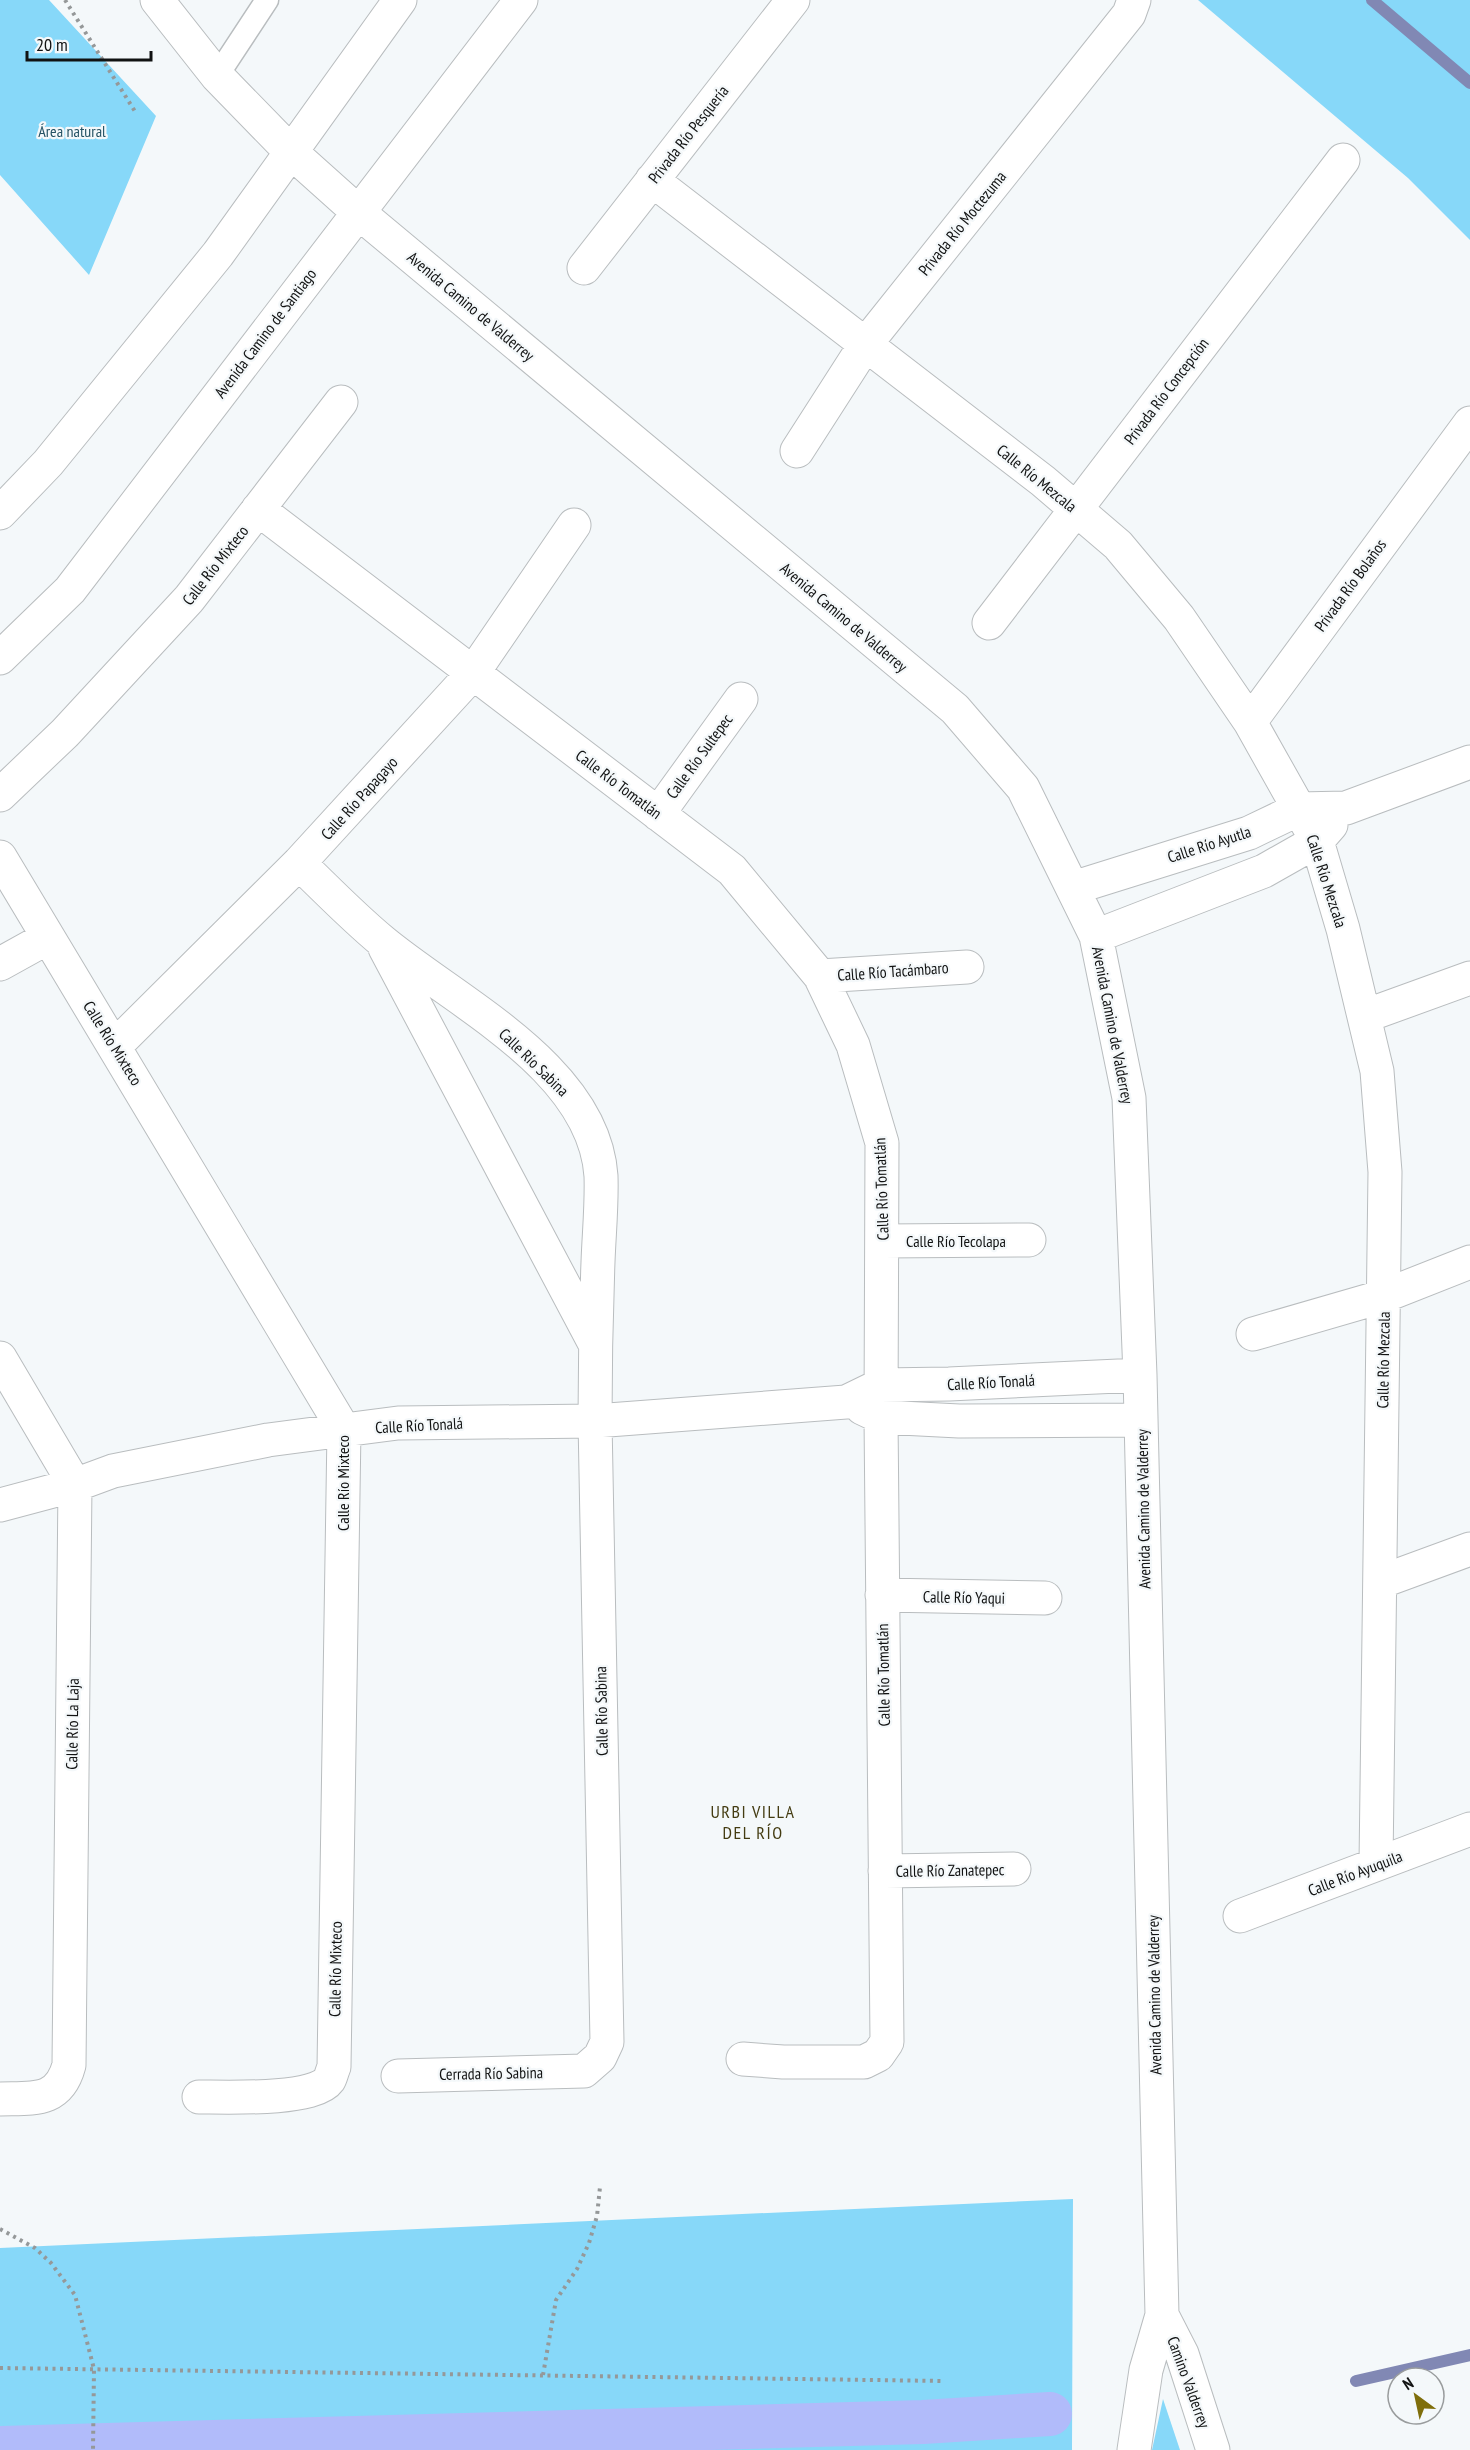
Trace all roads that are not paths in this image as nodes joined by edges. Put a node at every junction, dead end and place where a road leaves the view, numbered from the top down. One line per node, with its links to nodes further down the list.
1 (157, 0): 7 (street, Avenida Camino de Valderrey)
2 (267, 0): 7 (lane)
3 (400, 0): 8 (street)
4 (521, 0): 11 (street, Avenida Camino de Santiago)
5 (793, 0): 10 (street, Privada Río Pesquería)
6 (1134, 0): 13 (street, Privada Río Moctezuma)
7 (217, 76): 8 (street, Avenida Camino de Valderrey)
8 (291, 152): 11 (street, Avenida Camino de Valderrey); 20 (street)
9 (1343, 160): 19 (street, Privada Río Concepción)
10 (652, 180): 12 (street, Privada Río Pesquería); 13 (street, Calle Río Mezcala)
11 (358, 212): 23 (street, Avenida Camino de Santiago); 35 (street, Avenida Camino de Valderrey)
12 (584, 268)
13 (865, 345): 16 (street, Privada Río Moctezuma); 19 (street, Calle Río Mezcala)
14 (341, 402): 18 (street, Calle Río Mixteco)
15 (1470, 423): 17 (street, Privada Río Bolaños)
16 (798, 451)
17 (1460, 458): 26 (street, Privada Río Bolaños)
18 (258, 509): 24 (street, Calle Río Tomatlán); 28 (street, Calle Río Mixteco)
19 (1076, 510): 22 (street, Privada Río Concepción); 26 (street, Calle Río Mezcala)
20 (0, 513)
21 (574, 525): 24 (street, Calle Río Papagayo)
22 (989, 623)
23 (0, 658)
24 (473, 673): 31 (street, Calle Río Tomatlán); 34 (street, Calle Río Papagayo)
25 (741, 699): 31 (street, Calle Río Sultepec)
26 (1250, 722): 30 (street, Calle Río Mezcala)
27 (1470, 762): 29 (street, Calle Río Ayutla)
28 (0, 795)
29 (1346, 808): 30 (street, Calle Río Ayutla); 32 (street, Calle Río Ayutla)
30 (1299, 809): 32 (street, Calle Río Mezcala); 35 (street, Calle Río Ayutla)
31 (658, 814): 41 (street, Calle Río Tomatlán)
32 (1317, 841): 36 (street, Calle Río Ayutla); 43 (street, Calle Río Mezcala)
33 (0, 856): 37 (street, Calle Río Mixteco)
34 (299, 863): 38 (street, Calle Río Sabina); 44 (street, Calle Río Papagayo)
35 (1073, 888): 36 (street, Avenida Camino de Valderrey)
36 (1096, 936): 52 (street, Avenida Camino de Valderrey)
37 (47, 938): 39 (street); 44 (street, Calle Río Mixteco)
38 (382, 941): 50 (street, Calle Río Sabina); 50 (street, Calle Río Sabina)
39 (0, 964)
40 (967, 967): 41 (street, Calle Río Tacámbaro)
41 (820, 976): 46 (street, Calle Río Tomatlán)
42 (1470, 978): 43 (street)
43 (1365, 1016): 48 (street, Calle Río Mezcala)
44 (116, 1046): 58 (street, Calle Río Mixteco)
45 (1029, 1240): 46 (street, Calle Río Tecolapa)
46 (883, 1241): 53 (street, Calle Río Tomatlán)
47 (1470, 1262): 48 (street)
48 (1384, 1296): 49 (street); 62 (street, Calle Río Mezcala)
49 (1253, 1334)
50 (595, 1343): 57 (street, Calle Río Sabina)
51 (0, 1358): 59 (street)
52 (1140, 1375): 53 (street, Calle Río Tonalá); 56 (street, Avenida Camino de Valderrey)
53 (881, 1385): 54 (street, Calle Río Tonalá); 55 (street, Calle Río Tomatlán)
54 (846, 1402): 55 (street, Calle Río Tonalá); 57 (street, Calle Río Tonalá)
55 (881, 1417): 56 (street, Calle Río Tonalá); 63 (street, Calle Río Tomatlán)
56 (1140, 1420): 75 (street, Avenida Camino de Valderrey)
57 (595, 1421): 58 (street, Calle Río Tonalá); 71 (street, Calle Río Sabina)
58 (344, 1430): 59 (street, Calle Río Tonalá); 73 (street, Calle Río Mixteco)
59 (75, 1485): 60 (street, Calle Río Tonalá); 74 (street, Calle Río La Laja)
60 (0, 1505)
61 (1470, 1549): 62 (street)
62 (1380, 1582): 66 (street, Calle Río Mezcala)
63 (882, 1595): 64 (street, Calle Río Yaqui); 68 (street, Calle Río Tomatlán)
64 (1045, 1598)
65 (1470, 1829): 66 (street, Calle Río Ayuquila)
66 (1376, 1864): 69 (street, Calle Río Ayuquila)
67 (1014, 1869): 68 (street, Calle Río Zanatepec)
68 (885, 1871): 70 (street, Calle Río Tomatlán)
69 (1240, 1916)
70 (743, 2059)
71 (584, 2071): 72 (street, Cerrada Río Sabina)
72 (398, 2076)
73 (199, 2097)
74 (0, 2099)
75 (1162, 2315): 76 (street, Avenida Camino de Valderrey); 77 (street, Camino Valderrey)
76 (1134, 2450)
77 (1213, 2450)

